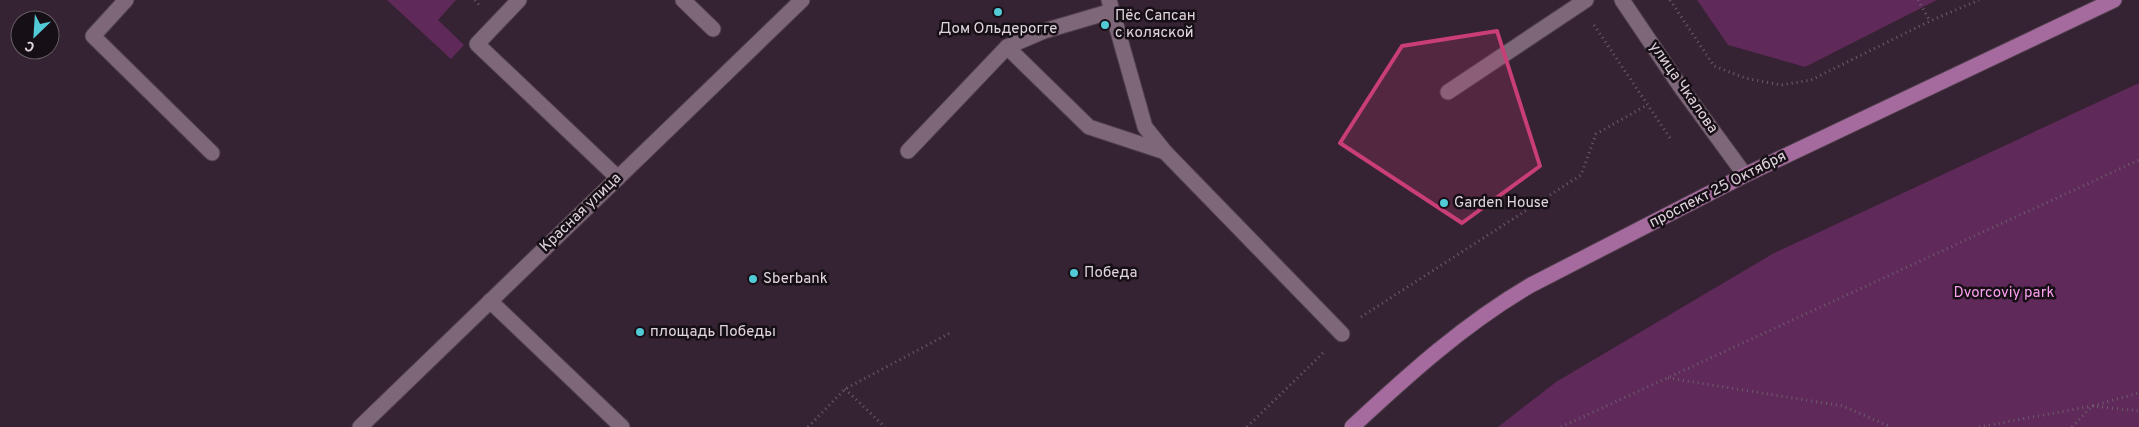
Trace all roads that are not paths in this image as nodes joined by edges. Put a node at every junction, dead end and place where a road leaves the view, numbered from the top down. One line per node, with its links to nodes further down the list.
1 (126, 0): 13 (street)
2 (520, 0): 16 (street)
3 (683, 0): 9 (street)
4 (802, 0): 16 (street, Красная улица)
5 (1622, 0): 15 (street, улица Чкалова)
6 (2114, 0): 15 (main road, проспект 25 Октября)
7 (1583, 2): 11 (street)
8 (1111, 5): 10 (street); 14 (street)
9 (713, 29)
10 (1007, 47): 12 (street); 14 (street)
11 (1448, 92)
12 (908, 151)
13 (212, 152)
14 (1166, 153): 18 (street)
15 (1746, 175): 21 (main road, проспект 25 Октября)
16 (618, 178): 17 (street, Красная улица)
17 (490, 302): 19 (street, Красная улица); 20 (street)
18 (1342, 334)
19 (360, 427)
20 (622, 427)
21 (1352, 427)

